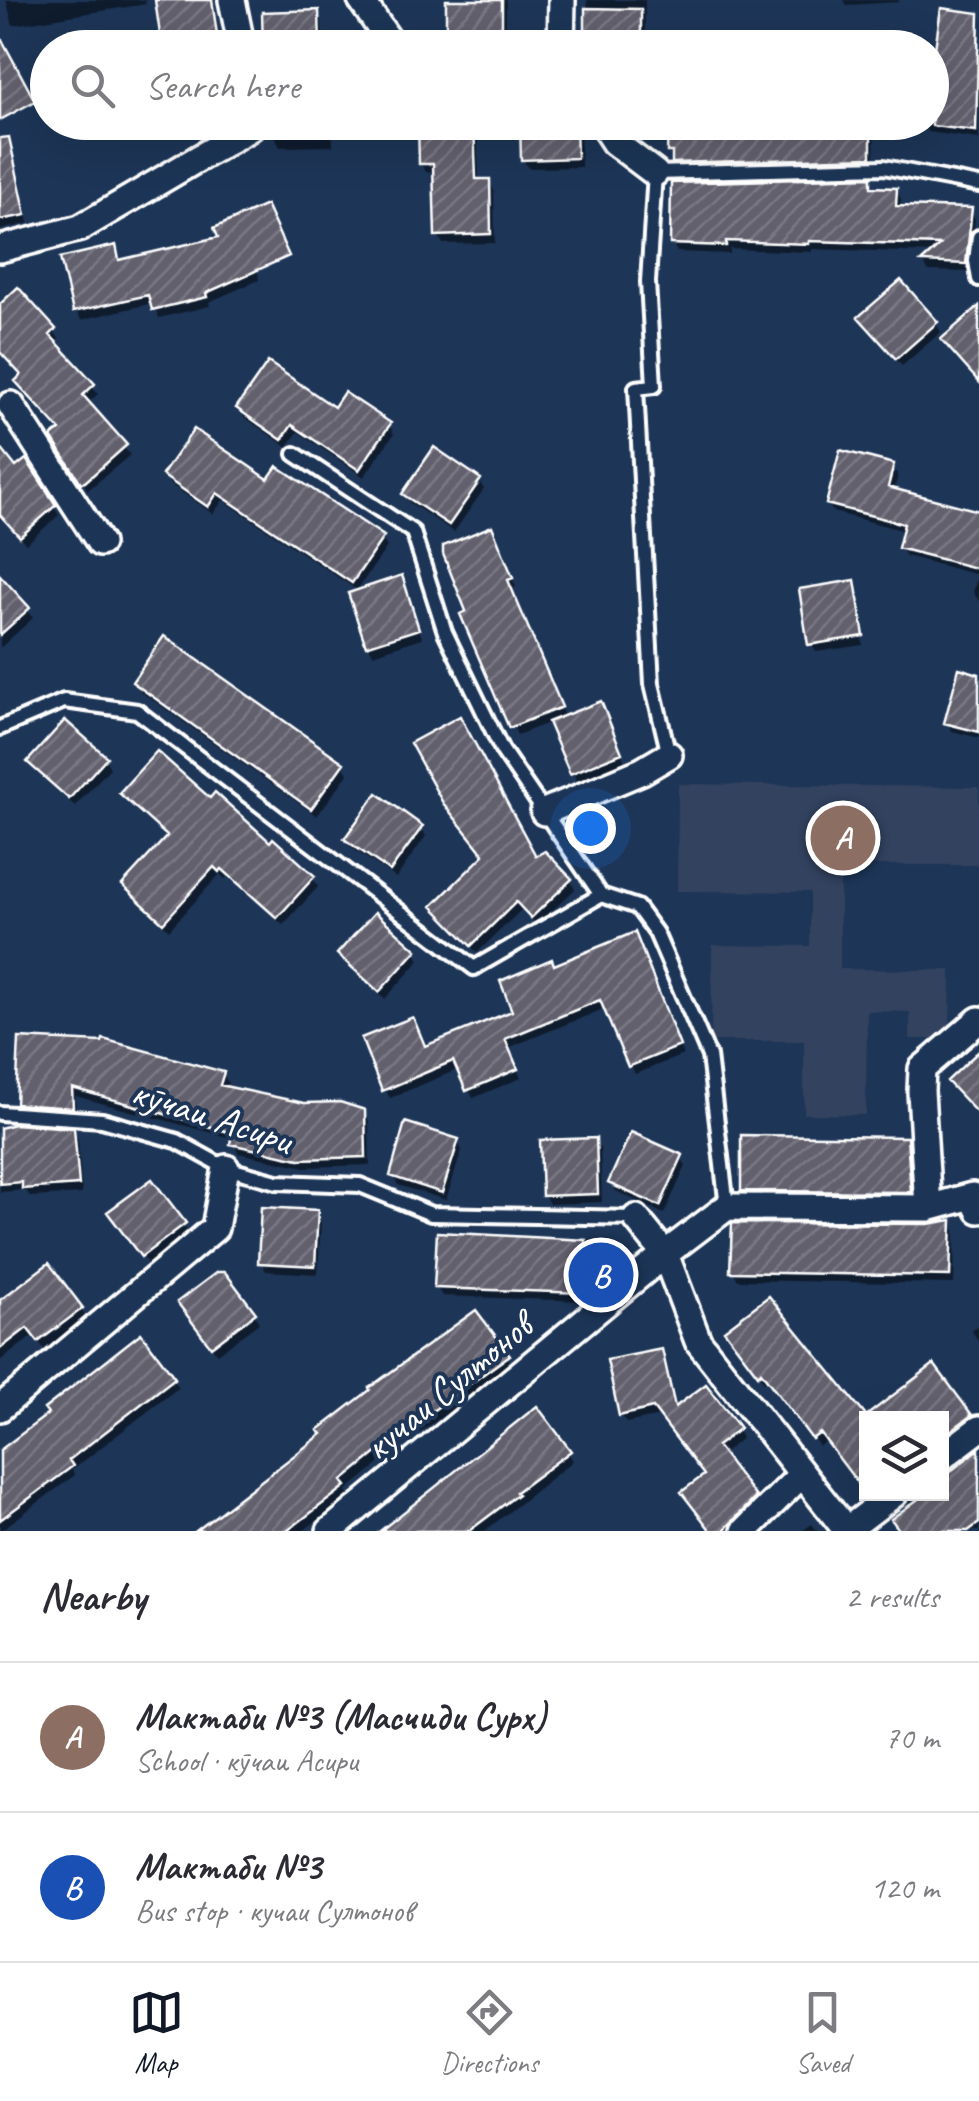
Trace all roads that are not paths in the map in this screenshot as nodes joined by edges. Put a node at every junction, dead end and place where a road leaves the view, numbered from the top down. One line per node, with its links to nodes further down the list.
1 (232, 0): 4 (street)
2 (361, 0): 5 (street)
3 (562, 0): 6 (street)
4 (238, 30)
5 (382, 30)
6 (562, 30)
7 (229, 140): 12 (street)
8 (613, 140): 9 (street)
9 (655, 172): 10 (lane); 18 (lane)
10 (979, 186)
11 (979, 237): 13 (lane)
12 (0, 249)
13 (979, 278)
14 (4, 403): 16 (street)
15 (295, 454): 19 (lane)
16 (100, 543)
17 (0, 728): 20 (lane)
18 (669, 755): 19 (street)
19 (544, 812): 20 (lane)
20 (601, 895): 24 (lane)
21 (979, 1020): 25 (street)
22 (0, 1113): 23 (lane, кӯчаи Асири)
23 (226, 1168): 27 (lane, кӯчаи Асири); 29 (street)
24 (727, 1207): 25 (street); 28 (street, кучаи Султонов)
25 (928, 1208): 26 (street)
26 (979, 1210)
27 (636, 1218): 28 (street)
28 (666, 1254): 32 (street); 35 (street, кучаи Султонов)
29 (0, 1408)
30 (979, 1429): 31 (street)
31 (949, 1453)
32 (802, 1474): 34 (street); 36 (street)
33 (885, 1501): 34 (street)
34 (847, 1530)
35 (330, 1531)
36 (744, 1531)

